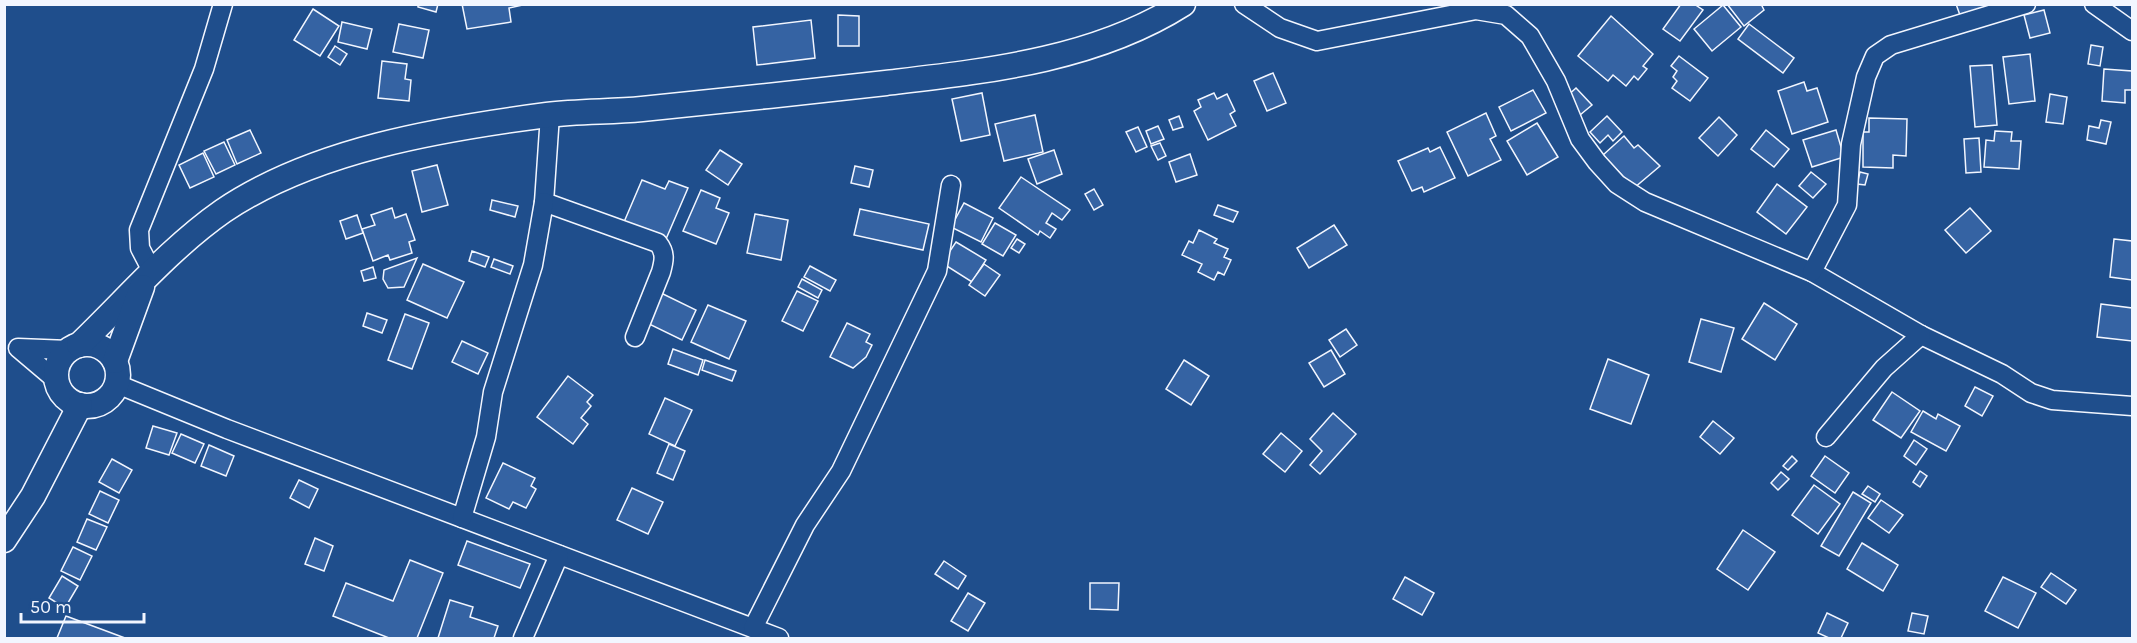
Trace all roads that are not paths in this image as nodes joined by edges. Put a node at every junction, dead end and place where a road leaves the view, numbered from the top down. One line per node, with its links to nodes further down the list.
1 (223, 4): 11 (street)
2 (1183, 4): 7 (main road)
3 (1244, 4): 10 (street)
4 (2026, 4): 10 (street)
5 (2094, 4): 6 (street)
6 (2133, 31)
7 (550, 115): 9 (street); 11 (main road)
8 (951, 186): 24 (street)
9 (544, 202): 13 (street); 21 (street)
10 (1812, 272): 12 (street)
11 (149, 278): 15 (main road); 16 (main road)
12 (1921, 334): 19 (street); 20 (street)
13 (635, 337)
14 (11, 345): 15 (street); 17 (street)
15 (74, 348): 16 (main road); 17 (main road)
16 (116, 373): 18 (main road); 21 (street)
17 (57, 381): 18 (main road)
18 (80, 405): 22 (main road)
19 (2133, 406)
20 (1827, 437)
21 (462, 518): 23 (street)
22 (4, 540)
23 (559, 555): 24 (street); 25 (street)
24 (753, 628): 26 (street)
25 (523, 639)
26 (779, 639)

